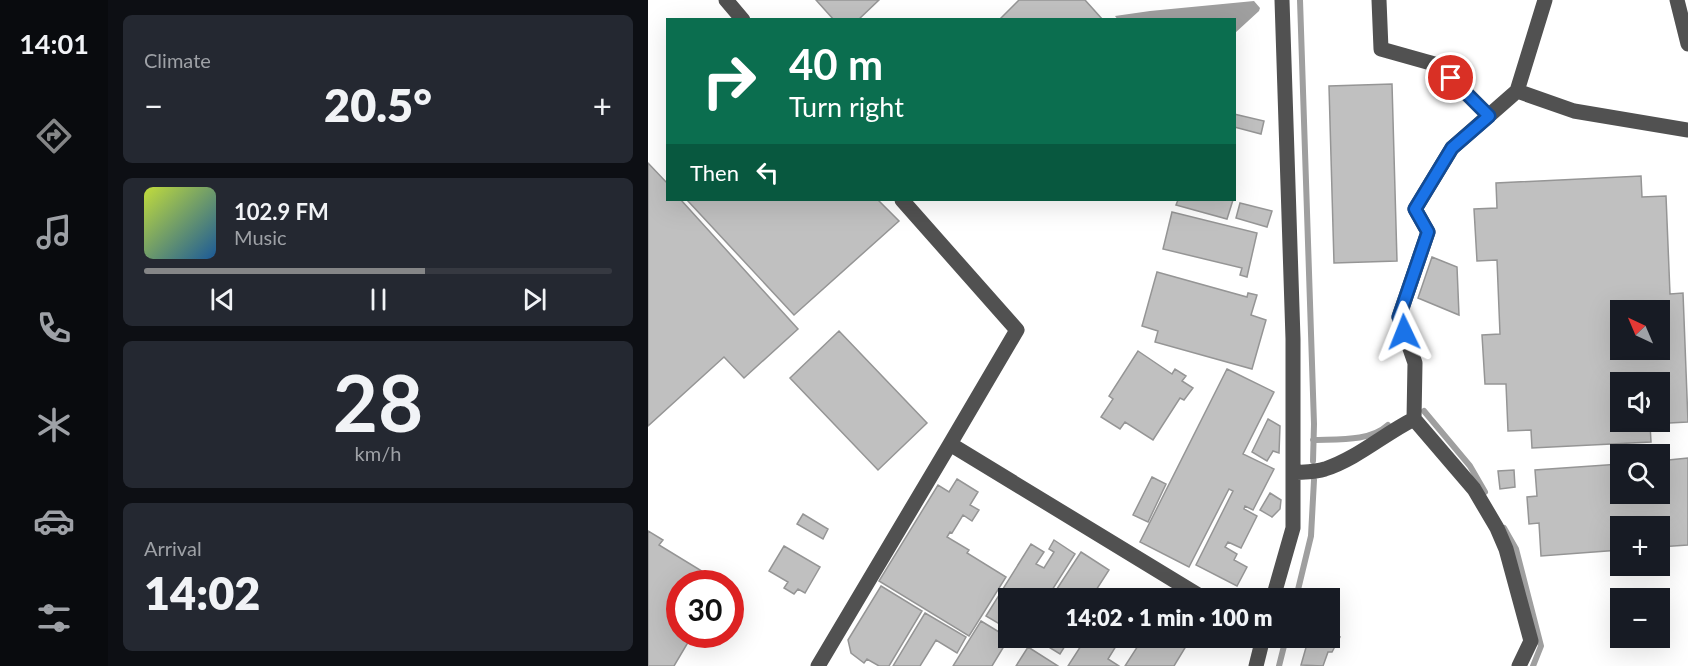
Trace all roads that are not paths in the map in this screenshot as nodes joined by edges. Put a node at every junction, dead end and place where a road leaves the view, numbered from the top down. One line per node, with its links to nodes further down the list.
1 (726, 0): 6 (street)
2 (1282, 0): 14 (street)
3 (1379, 0): 9 (street)
4 (1545, 0): 8 (street)
5 (1677, 0): 7 (street)
6 (741, 18)
7 (1688, 44)
8 (1517, 91): 9 (street); 10 (street)
9 (1489, 116): 12 (street)
10 (1688, 130)
11 (903, 201): 13 (street)
12 (1414, 419): 14 (street); 20 (street)
13 (950, 444): 15 (street); 18 (street)
14 (1293, 473): 16 (street)
15 (1187, 588)
16 (1276, 588)
17 (1260, 648): 19 (street)
18 (824, 664)
19 (1256, 666)
20 (1519, 666)

